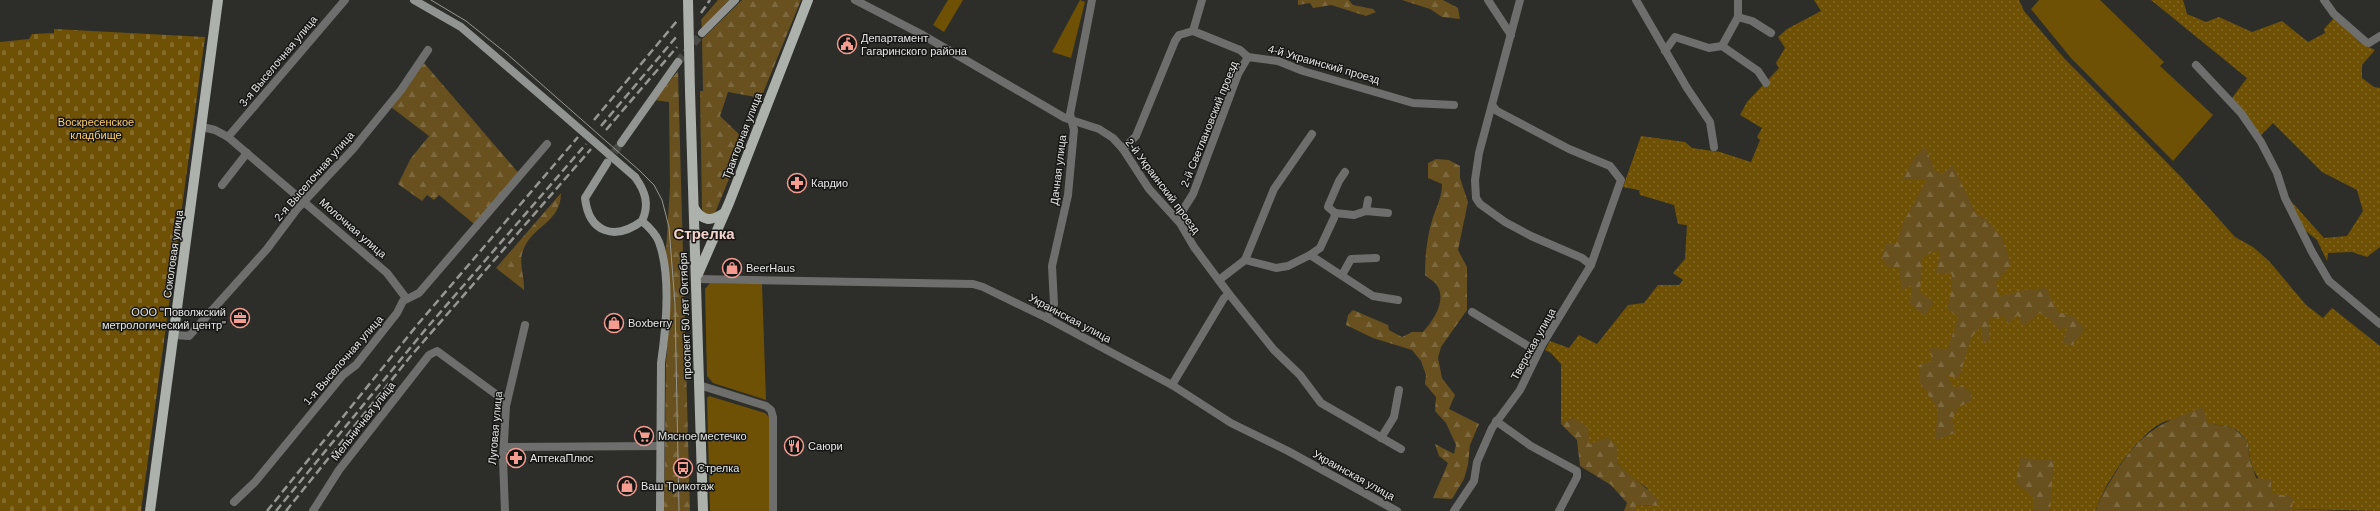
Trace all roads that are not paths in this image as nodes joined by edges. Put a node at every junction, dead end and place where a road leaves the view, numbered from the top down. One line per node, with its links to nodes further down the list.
1 (218, 0): 31 (main road, Соколовая улица)
2 (345, 0): 33 (street, 3-я Выселочная улица)
3 (414, 0): 50 (street, bridge)
4 (688, 0): 44 (main road, проспект 50 лет Октября, bridge)
5 (735, 0): 17 (street)
6 (808, 0): 46 (main road, Тракторная улица)
7 (855, 0): 30 (street, 2-й Украинский проезд)
8 (1092, 0): 30 (street, Дачная улица)
9 (1202, 0): 16 (street)
10 (1488, 0): 19 (street)
11 (1520, 0): 19 (street)
12 (1738, 0): 15 (street)
13 (2324, 0): 20 (street)
14 (1638, 2): 23 (street)
15 (1738, 17): 18 (street); 21 (street)
16 (1193, 31): 24 (street, 4-й Украинский проезд); 37 (street)
17 (702, 33)
18 (1771, 33)
19 (1511, 35): 29 (street)
20 (2380, 36)
21 (1722, 46): 23 (street); 27 (street)
22 (428, 50): 43 (street, 2-я Выселочная улица)
23 (1665, 51): 36 (street)
24 (1248, 57): 28 (street, 4-й Украинский проезд); 49 (street, 2-й Светлановский проезд)
25 (678, 62): 34 (street)
26 (2196, 65): 63 (street)
27 (1766, 83)
28 (1454, 105)
29 (1492, 105): 54 (street); 54 (street, Тверская улица)
30 (1072, 120): 37 (street, 2-й Украинский проезд); 62 (street, Дачная улица)
31 (202, 127): 33 (street, Молочная улица); 65 (main road, Соколовая улица)
32 (1312, 134): 53 (street)
33 (228, 137): 38 (street, Молочная улица)
34 (621, 143)
35 (546, 144): 59 (street, 1-я Выселочная улица)
36 (1714, 148)
37 (1124, 149): 49 (street, 2-й Украинский проезд)
38 (247, 153): 41 (street); 43 (street, Молочная улица)
39 (607, 163): 50 (street)
40 (1345, 172): 47 (street)
41 (222, 185)
42 (1368, 200): 45 (street)
43 (305, 201): 59 (street, Молочная улица); 65 (street, 2-я Выселочная улица)
44 (694, 208): 46 (main road); 56 (main road, проспект 50 лет Октября)
45 (1366, 211): 47 (street); 48 (street)
46 (724, 213): 56 (main road, Тракторная улица)
47 (1335, 213): 51 (street)
48 (1388, 213)
49 (1175, 217): 57 (street, 2-й Украинский проезд)
50 (642, 221): 73 (street)
51 (1310, 255): 53 (street); 55 (street)
52 (1376, 258): 55 (street)
53 (1245, 260): 57 (street)
54 (1591, 265): 66 (street, Тверская улица)
55 (1342, 275): 60 (street)
56 (696, 280): 62 (street, Украинская улица); 67 (main road, проспект 50 лет Октября)
57 (1219, 280): 58 (street, 2-й Украинский проезд)
58 (1229, 294): 68 (street); 72 (street, 2-й Украинский проезд)
59 (406, 298): 76 (street, 1-я Выселочная улица)
60 (1398, 300)
61 (1472, 312): 66 (street)
62 (1047, 318): 68 (street, Украинская улица)
63 (2380, 324)
64 (524, 325): 70 (street, Луговая улица)
65 (174, 336): 77 (main road, Соколовая улица)
66 (1538, 352): 71 (street, Тверская улица)
67 (699, 385): 81 (main road, проспект 50 лет Октября); 82 (street)
68 (1172, 385): 83 (street, Украинская улица)
69 (1399, 390): 72 (street)
70 (507, 401): 74 (street, Луговая улица); 78 (street, Мельничная улица)
71 (1496, 421): 84 (street, Тверская улица); 85 (street)
72 (1381, 438): 75 (street, 2-й Украинский проезд)
73 (660, 446): 74 (street); 80 (street)
74 (504, 447): 79 (street, Луговая улица)
75 (1401, 449)
76 (234, 502)
77 (150, 511)
78 (313, 511)
79 (505, 511)
80 (660, 511)
81 (703, 511)
82 (773, 511)
83 (1397, 511)
84 (1454, 511)
85 (1559, 511)

